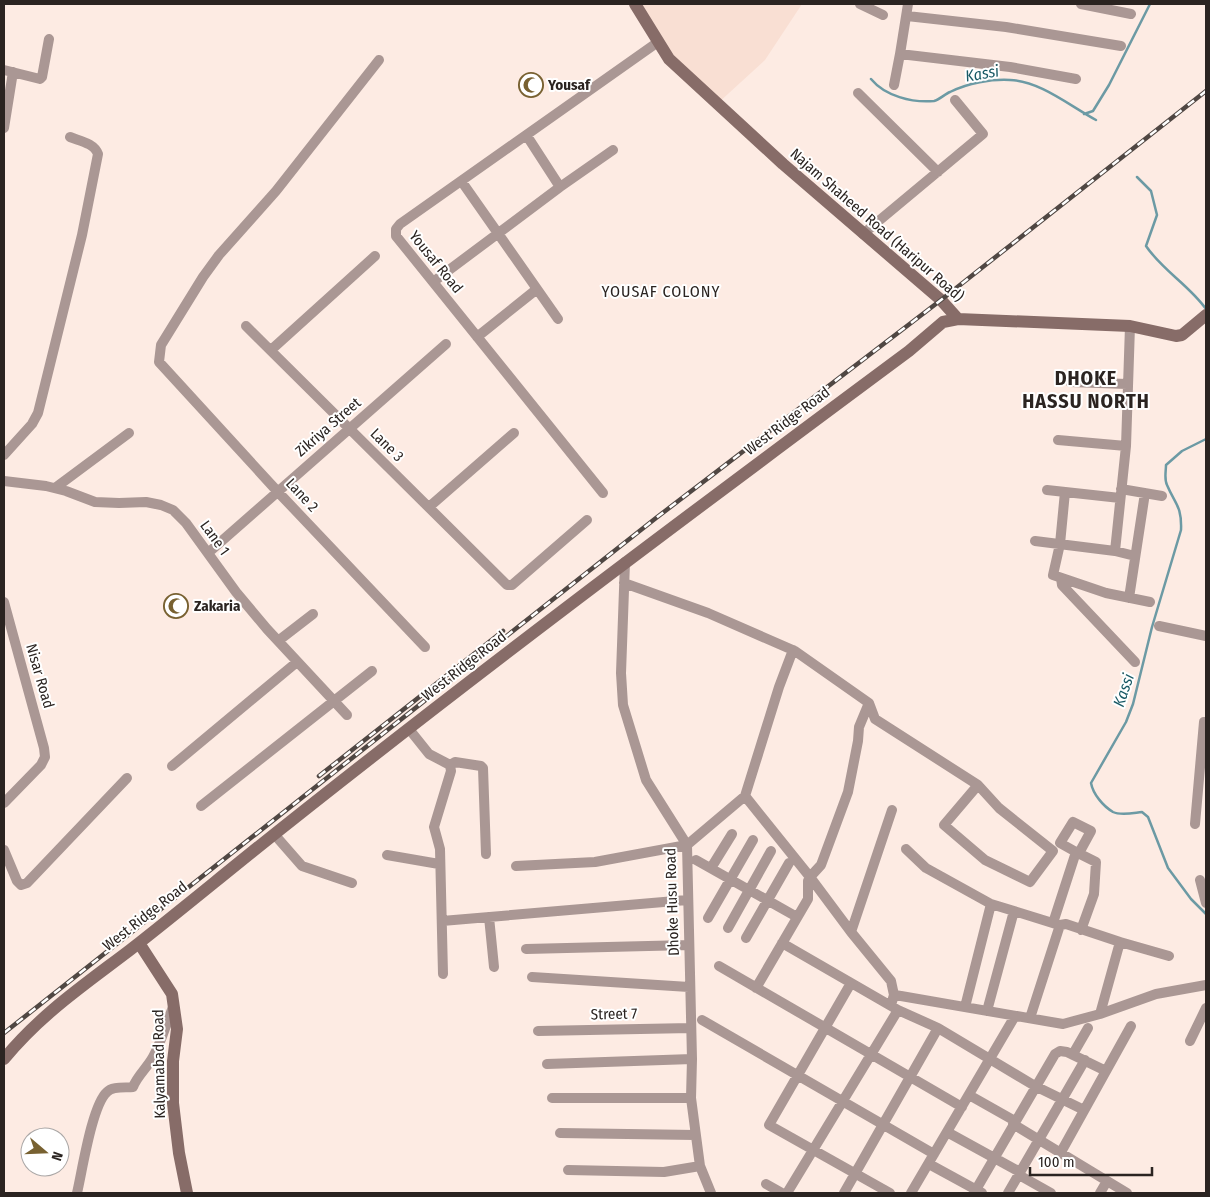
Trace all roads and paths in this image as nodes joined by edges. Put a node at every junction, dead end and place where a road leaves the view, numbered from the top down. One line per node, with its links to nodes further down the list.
1 (635, 4): 9 (main road, Najam Shaheed Road (Haripur Road))
2 (862, 4): 5 (street)
3 (908, 4): 7 (street)
4 (1081, 4): 6 (street)
5 (883, 14)
6 (1131, 14)
7 (907, 16): 10 (street); 11 (street)
8 (49, 40): 13 (street)
9 (658, 42): 19 (street, Yousaf Road); 26 (main road, Najam Shaheed Road (Haripur Road))
10 (1121, 46)
11 (900, 54): 14 (street); 15 (street)
12 (379, 60): 49 (street, Lane 2)
13 (8, 71): 18 (street)
14 (1076, 78)
15 (894, 85)
16 (858, 93): 22 (street)
17 (955, 100): 22 (street)
18 (4, 128)
19 (527, 136): 23 (street, Yousaf Road); 24 (street)
20 (70, 137): 45 (street)
21 (613, 150): 24 (street)
22 (938, 172): 26 (street)
23 (462, 182): 25 (street); 28 (street, Yousaf Road)
24 (560, 187): 25 (street)
25 (498, 233): 28 (street); 29 (street)
26 (863, 234): 31 (main road, Najam Shaheed Road (Haripur Road))
27 (375, 256): 37 (street)
28 (433, 282): 35 (street, Yousaf Road)
29 (537, 289): 30 (street); 35 (street)
30 (558, 319)
31 (958, 319): 34 (main road, Najam Shaheed Road (Haripur Road)); 62 (main road, West Ridge Road)
32 (1201, 322): 34 (main road, Najam Shaheed Road (Haripur Road))
33 (246, 326): 37 (street, Lane 3)
34 (1130, 326): 39 (street)
35 (477, 337): 51 (street, Yousaf Road)
36 (446, 344): 40 (street, Zikriya Street)
37 (271, 350): 40 (street, Lane 3)
38 (1070, 382): 39 (street)
39 (1127, 384): 44 (street)
40 (350, 428): 49 (street, Zikriya Street); 55 (street, Lane 3)
41 (129, 433): 47 (street)
42 (514, 433): 55 (street)
43 (1058, 440): 44 (street)
44 (1126, 446): 52 (street)
45 (4, 455)
46 (4, 481): 47 (street, Lane 1)
47 (55, 488): 60 (street, Lane 1)
48 (1047, 490): 50 (street)
49 (278, 492): 60 (street, Zikriya Street); 72 (street, Lane 2)
50 (1066, 492): 52 (street); 58 (street)
51 (603, 493)
52 (1120, 493): 53 (street); 59 (street)
53 (1145, 493): 54 (street); 61 (street)
54 (1162, 496)
55 (429, 507): 56 (street, Lane 3)
56 (587, 520)
57 (1035, 541): 58 (street)
58 (1060, 544): 59 (street); 63 (street)
59 (1115, 551): 61 (street)
60 (208, 553): 71 (street, Lane 1)
61 (1135, 556): 65 (street)
62 (625, 562): 64 (street, Dhoke Husu Road); 81 (main road, West Ridge Road)
63 (1061, 578): 65 (street); 75 (street)
64 (624, 582): 73 (street); 95 (street, Dhoke Husu Road)
65 (1129, 598): 67 (street)
66 (4, 602): 88 (street, Nisar Road)
67 (1150, 602)
68 (313, 614): 71 (street)
69 (1159, 626): 70 (street)
70 (1206, 636)
71 (278, 641): 74 (street, Lane 1)
72 (425, 647)
73 (793, 650): 78 (street); 87 (street)
74 (297, 662): 77 (street, Lane 1); 84 (street)
75 (1136, 662)
76 (372, 671): 77 (street)
77 (334, 701): 79 (street, Lane 1); 89 (street)
78 (869, 703): 86 (street); 106 (street)
79 (347, 715)
80 (1206, 722): 82 (street)
81 (409, 729): 83 (street); 92 (main road, West Ridge Road)
82 (1204, 762): 91 (street)
83 (450, 765): 99 (street); 103 (street)
84 (172, 766)
85 (127, 778): 97 (street)
86 (978, 785): 86 (street)
87 (745, 796): 95 (street); 106 (street)
88 (4, 803)
89 (201, 806)
90 (892, 810): 123 (street)
91 (1195, 824)
92 (274, 834): 109 (street); 126 (main road, West Ridge Road)
93 (732, 834): 105 (street)
94 (753, 840): 107 (street)
95 (687, 845): 104 (street); 111 (street, Dhoke Husu Road)
96 (906, 849): 114 (street)
97 (4, 850)
98 (771, 851): 110 (street)
99 (486, 854)
100 (387, 855): 103 (street)
101 (696, 860): 105 (street)
102 (789, 863): 112 (street)
103 (439, 864): 119 (street)
104 (516, 866)
105 (711, 868): 107 (street)
106 (810, 877): 117 (street); 123 (street)
107 (730, 879): 110 (street); 118 (street)
108 (1200, 880): 113 (street)
109 (352, 883)
110 (749, 890): 112 (street); 121 (street)
111 (688, 900): 116 (street); 128 (street, Dhoke Husu Road)
112 (768, 900): 117 (street); 124 (street)
113 (1206, 903)
114 (991, 904): 115 (street); 141 (street)
115 (1014, 911): 120 (street); 144 (street)
116 (489, 917): 119 (street); 131 (street)
117 (797, 917): 127 (street)
118 (708, 918)
119 (442, 921): 133 (street)
120 (1057, 924): 122 (street); 122 (street); 147 (street)
121 (728, 928)
122 (1081, 930): 125 (street)
123 (852, 932): 139 (street)
124 (746, 938)
125 (1120, 942): 130 (street); 145 (street)
126 (139, 943): 140 (main road, Kalyamabad Road); 158 (main road, West Ridge Road)
127 (782, 943): 135 (street); 138 (street)
128 (689, 944): 129 (street); 137 (street, Dhoke Husu Road)
129 (526, 950)
130 (1169, 956)
131 (494, 966)
132 (718, 966): 138 (street)
133 (443, 974)
134 (532, 976): 137 (street)
135 (851, 983): 142 (street); 150 (street)
136 (1206, 985): 145 (street)
137 (689, 987): 151 (street, Dhoke Husu Road)
138 (756, 988): 150 (street)
139 (894, 995): 141 (street); 142 (street)
140 (175, 1004): 192 (street); 193 (main road, Kalyamabad Road)
141 (965, 1007): 144 (street)
142 (894, 1008): 152 (street); 156 (street)
143 (1206, 1008): 155 (street)
144 (987, 1011): 146 (street)
145 (1100, 1014): 147 (street)
146 (1015, 1016): 147 (street); 159 (street)
147 (1030, 1018)
148 (702, 1020): 164 (street)
149 (1131, 1026): 163 (street)
150 (825, 1027): 156 (street); 164 (street)
151 (691, 1028): 154 (street, Street 7); 160 (street, Dhoke Husu Road)
152 (938, 1028): 159 (street); 165 (street)
153 (1088, 1028): 157 (street)
154 (538, 1031)
155 (1190, 1041)
156 (871, 1054): 165 (street); 171 (street)
157 (1073, 1054): 161 (street); 166 (street)
158 (4, 1059)
159 (990, 1059): 166 (street); 167 (street)
160 (692, 1060): 162 (street); 169 (street, Dhoke Husu Road)
161 (1084, 1060): 163 (street); 170 (street)
162 (547, 1064)
163 (1106, 1071): 173 (street)
164 (797, 1075): 171 (street); 180 (street)
165 (910, 1077): 172 (street); 175 (street)
166 (1035, 1086): 170 (street); 174 (street)
167 (969, 1095): 172 (street); 174 (street)
168 (552, 1098): 169 (street)
169 (691, 1098): 178 (street, Dhoke Husu Road)
170 (1062, 1099): 173 (street); 179 (street)
171 (843, 1101): 175 (street); 180 (street)
172 (962, 1107): 176 (street)
173 (1084, 1110): 181 (street)
174 (1014, 1122): 179 (street); 183 (street)
175 (883, 1124): 182 (street); 188 (street)
176 (947, 1132): 182 (street); 183 (street)
177 (560, 1133): 178 (street)
178 (696, 1135): 185 (street, Dhoke Husu Road)
179 (1039, 1139): 181 (street); 187 (street)
180 (813, 1150): 188 (street); 196 (street)
181 (1061, 1152): 189 (street)
182 (934, 1154): 184 (street)
183 (995, 1156): 187 (street); 191 (street)
184 (928, 1164): 191 (street); 199 (street)
185 (700, 1166): 186 (street); 194 (street, Dhoke Husu Road)
186 (568, 1170)
187 (1019, 1173): 200 (street); 201 (street)
188 (855, 1174): 197 (street); 198 (street)
189 (1107, 1181): 202 (street); 203 (street)
190 (766, 1184): 195 (street)
191 (977, 1192)
192 (77, 1193)
193 (188, 1193)
194 (711, 1193)
195 (782, 1193)
196 (787, 1193)
197 (844, 1193)
198 (890, 1193)
199 (911, 1193)
200 (1008, 1193)
201 (1051, 1193)
202 (1100, 1193)
203 (1127, 1193)

